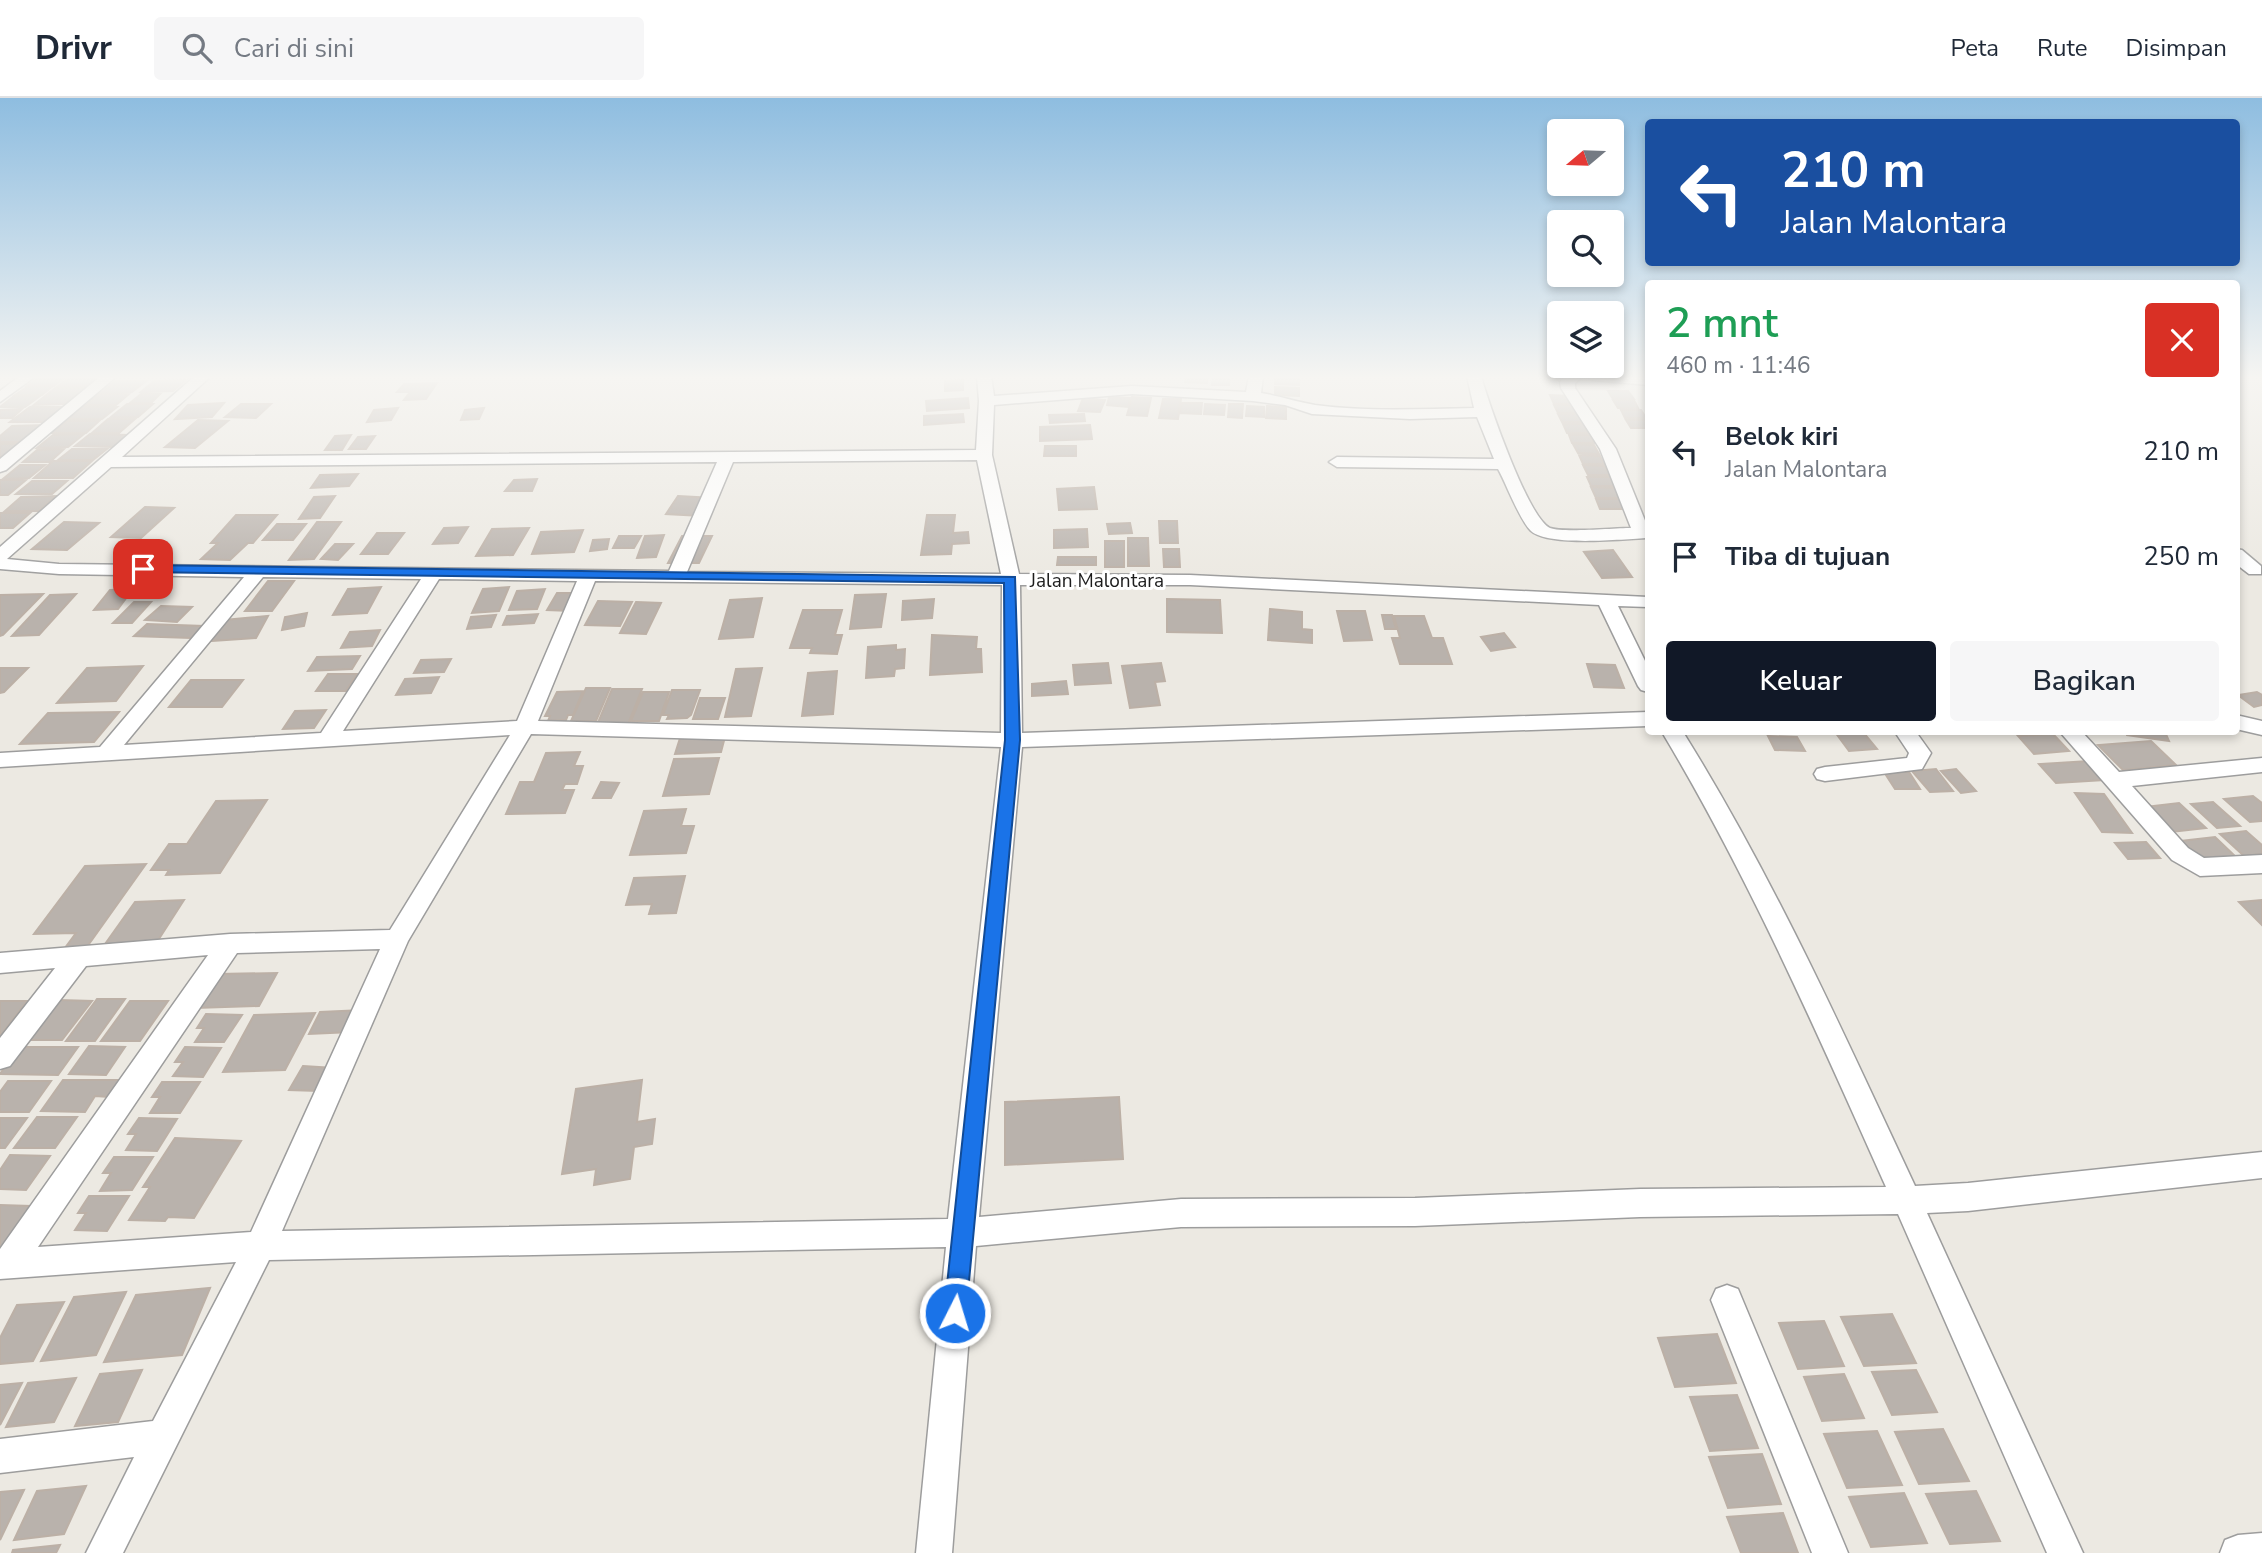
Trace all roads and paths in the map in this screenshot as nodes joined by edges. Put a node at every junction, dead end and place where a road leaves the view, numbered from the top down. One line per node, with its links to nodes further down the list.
1 (28, 444): 11 (street)
2 (129, 444): 8 (street)
3 (985, 444): 6 (street)
4 (1496, 444): 10 (street)
5 (1605, 444): 12 (street)
6 (984, 455): 7 (street); 21 (street)
7 (726, 458): 8 (street); 20 (street)
8 (109, 462): 13 (street)
9 (1337, 463): 10 (street)
10 (1504, 464): 12 (street)
11 (0, 467)
12 (1645, 533)
13 (0, 556)
14 (2240, 557): 16 (street)
15 (0, 564): 17 (street, Jalan Malontara)
16 (2255, 569)
17 (259, 570): 18 (street, Jalan Malontara); 34 (street)
18 (433, 574): 19 (street, Jalan Malontara); 32 (street)
19 (588, 576): 20 (street, Jalan Malontara); 27 (street)
20 (676, 577): 21 (street, Jalan Malontara)
21 (1010, 579): 22 (street, Jalan Malontara); 33 (street)
22 (1605, 599): 23 (street, Jalan Malontara); 24 (street)
23 (1645, 603)
24 (1645, 680)
25 (1645, 719): 33 (street)
26 (2240, 723): 28 (street)
27 (526, 727): 32 (street); 33 (street); 40 (street)
28 (2262, 728)
29 (1675, 735): 46 (street)
30 (1908, 735): 37 (street)
31 (2074, 735): 38 (street)
32 (328, 739): 34 (street)
33 (1013, 740): 47 (street)
34 (106, 753): 35 (street)
35 (0, 760)
36 (2262, 765): 38 (street)
37 (1825, 774)
38 (2115, 780): 39 (street)
39 (2262, 864)
40 (397, 939): 41 (street); 48 (street)
41 (230, 943): 42 (street); 49 (street)
42 (78, 957): 43 (street); 44 (street)
43 (0, 962)
44 (0, 1058)
45 (2262, 1165): 46 (street)
46 (1908, 1200): 47 (street); 57 (street)
47 (962, 1233): 48 (street); 55 (street)
48 (260, 1246): 49 (street); 51 (street)
49 (5, 1263)
50 (1727, 1300): 56 (street)
51 (164, 1437): 52 (street); 54 (street)
52 (0, 1456)
53 (2262, 1551): 58 (street)
54 (104, 1553)
55 (934, 1553)
56 (1830, 1553)
57 (2065, 1553)
58 (2238, 1553)

